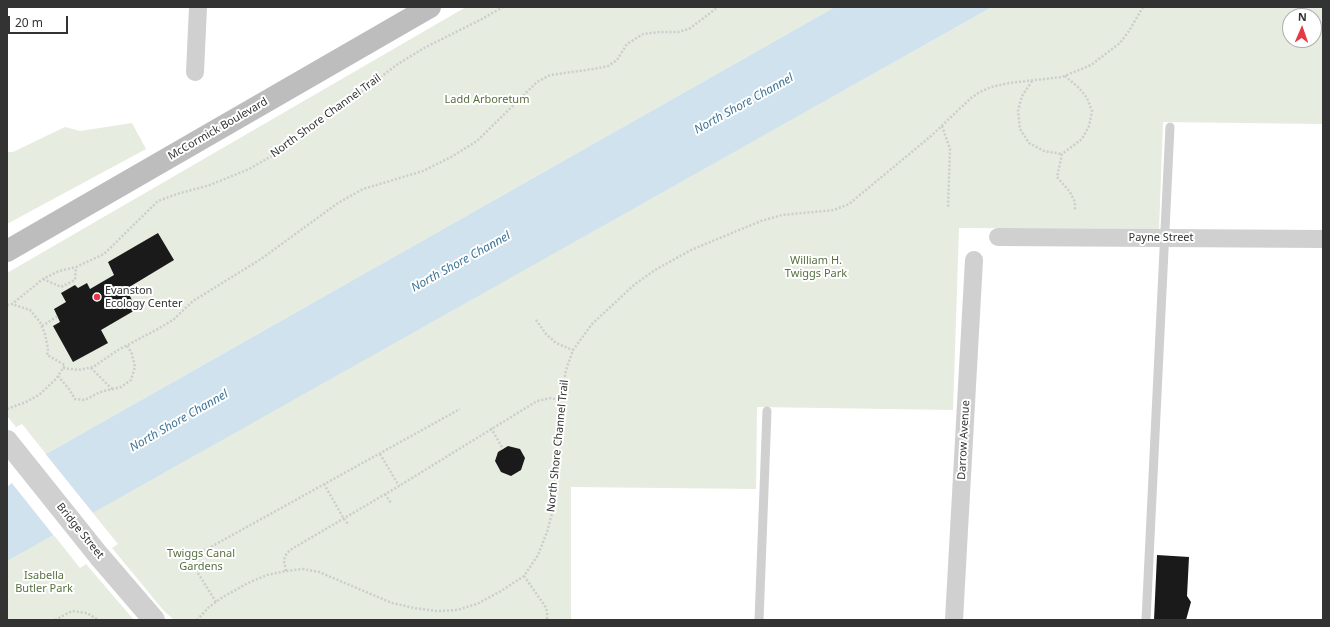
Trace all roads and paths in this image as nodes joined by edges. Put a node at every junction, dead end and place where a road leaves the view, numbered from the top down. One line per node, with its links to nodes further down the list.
1 (198, 7): 6 (street)
2 (430, 7): 17 (main road, McCormick Boulevard)
3 (504, 7): 19 (path, North Shore Channel Trail)
4 (718, 7): 26 (path)
5 (1143, 7): 7 (path, North Shore Channel Trail)
6 (195, 72)
7 (1065, 76): 8 (path, North Shore Channel Trail); 11 (path)
8 (1032, 81): 9 (path, North Shore Channel Trail); 11 (path)
9 (942, 126): 12 (path); 27 (path, North Shore Channel Trail)
10 (1170, 127): 15 (lane)
11 (1062, 154): 13 (path)
12 (948, 208)
13 (1075, 210)
14 (998, 237): 15 (street, Payne Street)
15 (1164, 238): 16 (street, Payne Street); 56 (lane)
16 (1323, 239)
17 (7, 251)
18 (974, 260): 55 (street, Darrow Avenue)
19 (76, 267): 20 (path, North Shore Channel Trail); 20 (path)
20 (43, 279): 21 (path, North Shore Channel Trail)
21 (12, 304): 22 (path, North Shore Channel Trail); 25 (path)
22 (7, 305)
23 (58, 316): 25 (path)
24 (536, 320): 27 (path)
25 (42, 326): 28 (path)
26 (127, 345): 29 (path); 31 (path)
27 (573, 350): 32 (path, North Shore Channel Trail)
28 (63, 368): 29 (path); 30 (path)
29 (91, 368): 31 (path)
30 (58, 376): 31 (path); 33 (path)
31 (112, 389)
32 (561, 401): 36 (path); 47 (path, North Shore Channel Trail)
33 (7, 409)
34 (460, 409): 39 (path)
35 (767, 411): 54 (lane)
36 (491, 428): 38 (path); 41 (path)
37 (7, 441): 51 (street, Bridge Street)
38 (503, 449)
39 (380, 453): 40 (path); 41 (path)
40 (324, 484): 44 (path); 48 (path)
41 (399, 486): 42 (path)
42 (385, 494): 43 (path); 44 (path)
43 (391, 502)
44 (344, 519): 45 (path); 46 (path)
45 (349, 525)
46 (286, 571): 47 (path, North Shore Channel Trail); 48 (path, North Shore Channel Trail)
47 (524, 576): 53 (path)
48 (216, 602): 52 (path, North Shore Channel Trail)
49 (55, 620): 50 (path)
50 (98, 620)
51 (154, 620)
52 (197, 620)
53 (547, 620)
54 (759, 620)
55 (954, 620)
56 (1146, 620)

